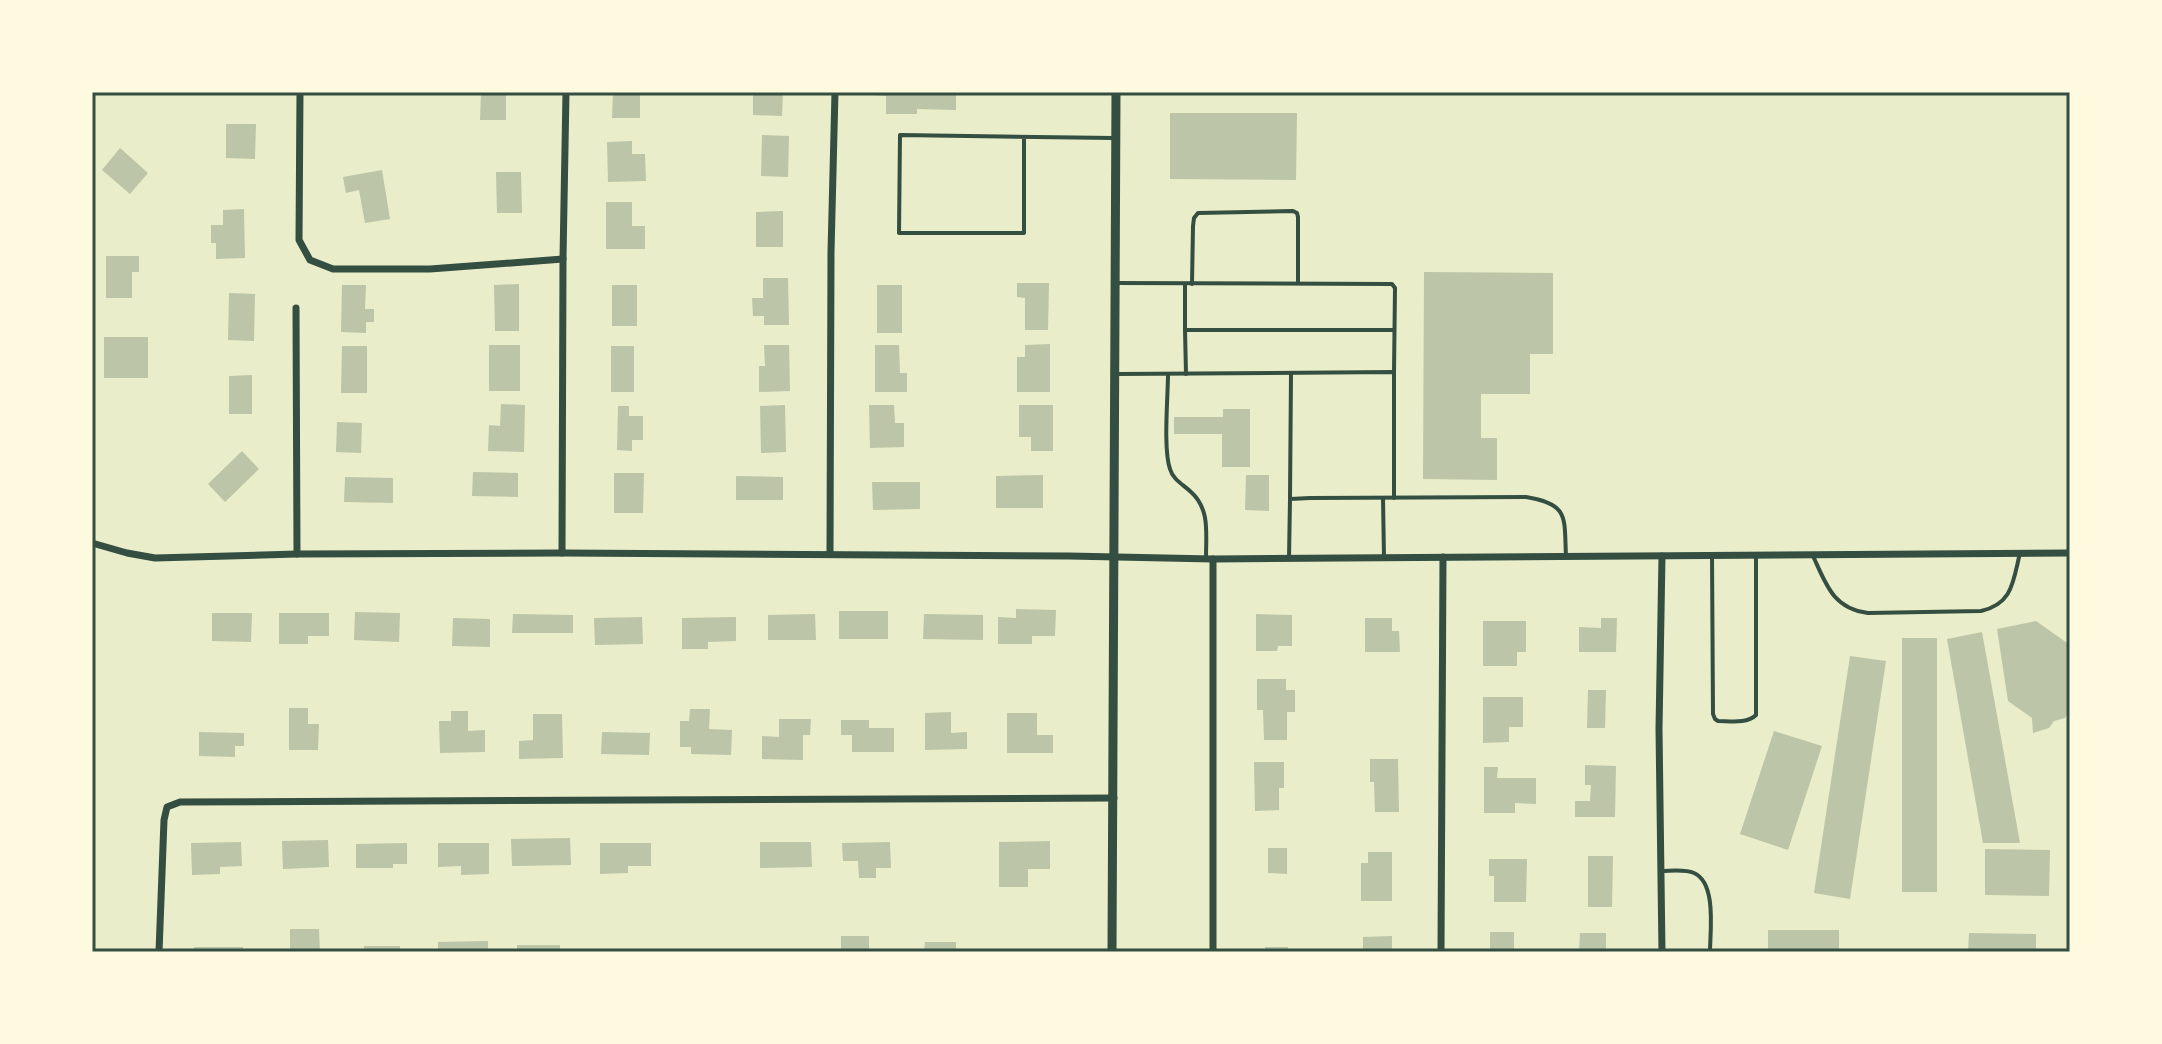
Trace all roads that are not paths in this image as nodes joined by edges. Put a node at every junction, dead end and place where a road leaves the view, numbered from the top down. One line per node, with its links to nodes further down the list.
1 (300, 92): 7 (street)
2 (566, 92): 7 (street)
3 (835, 92): 27 (street)
4 (1116, 92): 6 (street)
5 (1024, 137): 5 (lane); 6 (lane)
6 (1115, 138): 8 (street)
7 (563, 259): 23 (street)
8 (1115, 283): 9 (lane); 16 (street)
9 (1189, 284): 10 (lane); 10 (lane); 12 (lane)
10 (1298, 284): 13 (lane)
11 (296, 308): 26 (street)
12 (1185, 330): 13 (lane); 18 (lane)
13 (1394, 330): 14 (lane)
14 (1394, 372): 15 (lane); 20 (lane)
15 (1291, 373): 18 (lane); 21 (lane)
16 (1114, 374): 17 (lane); 28 (street)
17 (1168, 374): 18 (lane); 36 (lane)
18 (1186, 374)
19 (1383, 498): 20 (lane); 21 (lane); 35 (lane)
20 (1394, 498): 34 (lane)
21 (1290, 499): 37 (lane)
22 (92, 543): 26 (street)
23 (562, 553): 26 (street); 27 (street)
24 (2020, 553): 25 (street); 32 (street); 32 (lane)
25 (2070, 553)
26 (297, 554)
27 (830, 554): 28 (street)
28 (1114, 556): 36 (street); 38 (street)
29 (1662, 556): 30 (street); 34 (street); 39 (street)
30 (1712, 556): 31 (street); 31 (lane)
31 (1756, 556): 32 (street)
32 (1813, 556)
33 (1443, 557): 34 (street); 35 (street); 43 (street)
34 (1566, 557)
35 (1384, 558): 37 (street)
36 (1210, 559): 37 (street); 42 (street)
37 (1289, 559)
38 (1114, 798): 40 (street); 41 (street)
39 (1661, 871): 44 (street); 45 (lane)
40 (159, 952)
41 (1112, 952)
42 (1213, 952)
43 (1441, 952)
44 (1662, 952)
45 (1710, 952)

